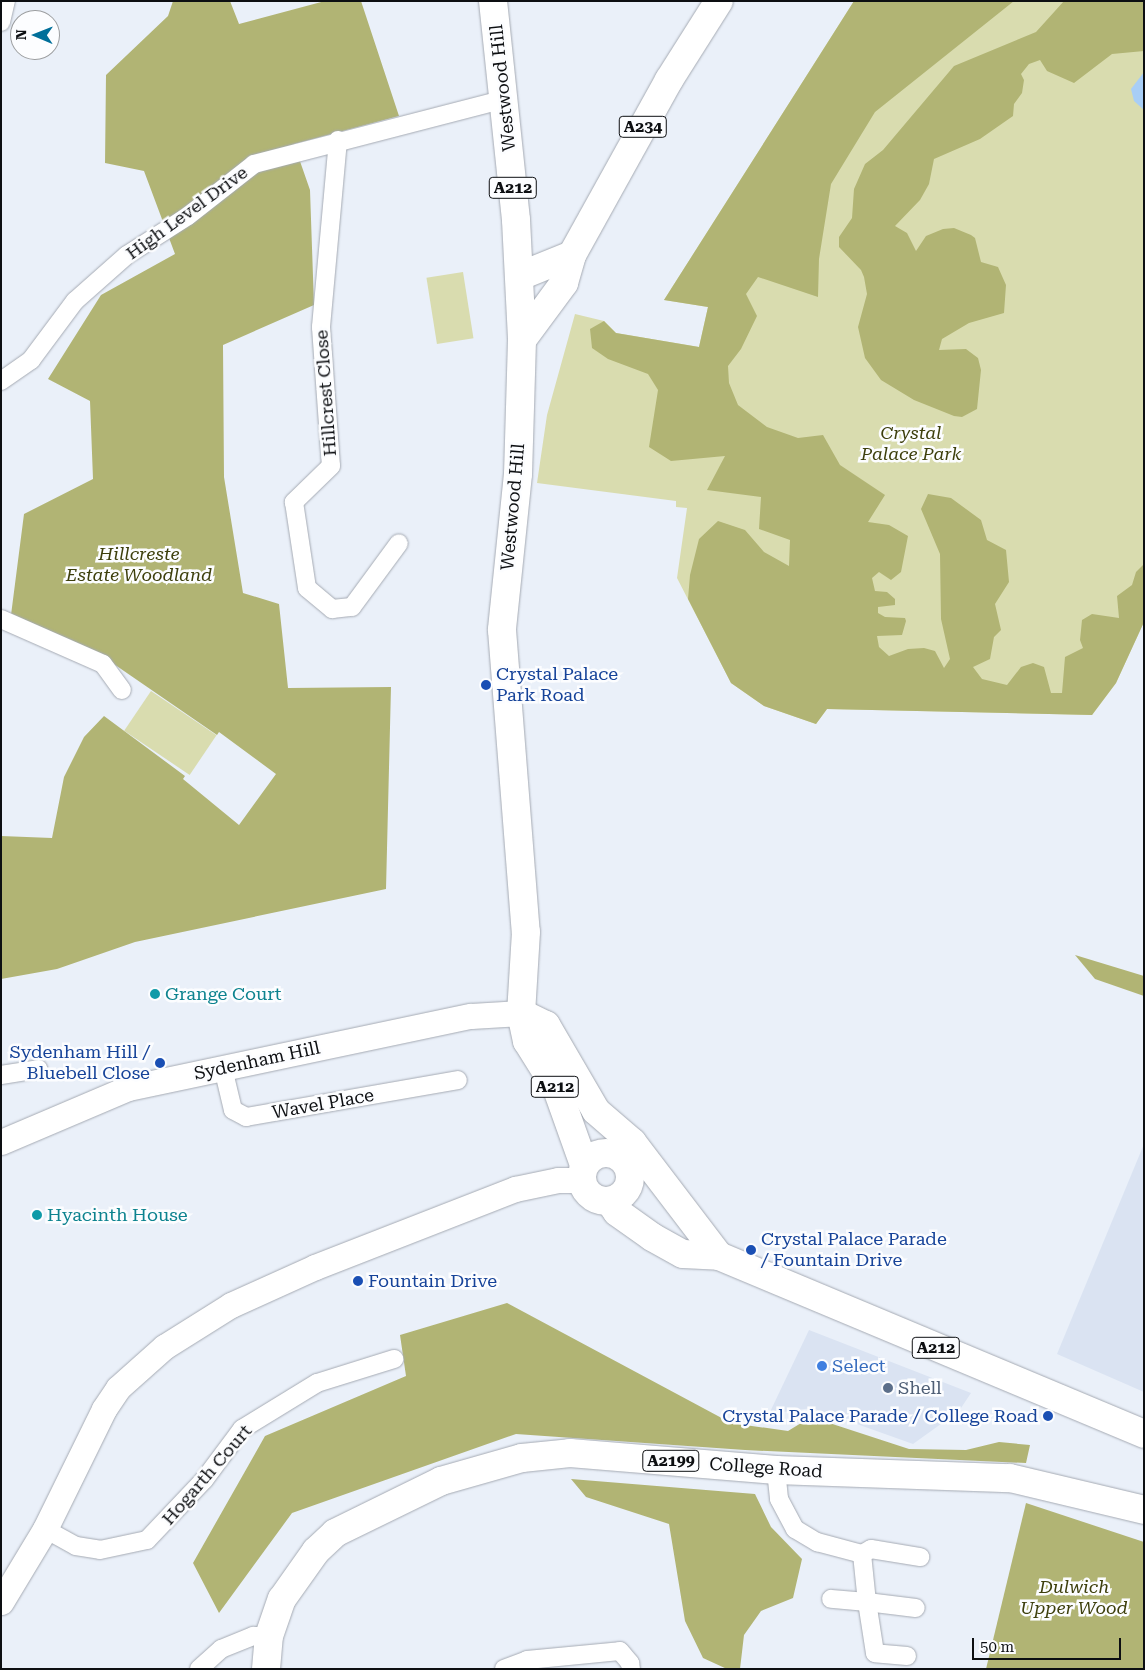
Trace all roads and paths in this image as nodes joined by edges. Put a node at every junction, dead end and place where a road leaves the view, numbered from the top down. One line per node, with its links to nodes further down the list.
1 (6, 1): 4 (street)
2 (493, 1): 5 (main road, Westwood Hill / A212)
3 (719, 1): 7 (main road, A234)
4 (1, 22)
5 (505, 99): 6 (street, High Level Drive); 8 (main road, Westwood Hill / A212)
6 (338, 140): 12 (street, High Level Drive); 13 (street, Hillcrest Close)
7 (572, 255): 8 (main road); 9 (main road, A234)
8 (520, 276): 10 (main road, Westwood Hill / A212)
9 (564, 283): 10 (main road, A234); 11 (main road, A234)
10 (522, 340): 11 (main road, Westwood Hill / A212)
11 (521, 379): 16 (main road, Westwood Hill / A212)
12 (1, 381)
13 (399, 543)
14 (1, 619): 15 (street)
15 (122, 690)
16 (521, 1013): 17 (street, Sydenham Hill); 21 (main road, A212); 25 (main road, Westwood Hill / A212)
17 (223, 1068): 20 (street, Wavel Place); 22 (street, Sydenham Hill)
18 (39, 1069): 19 (street)
19 (1, 1075)
20 (458, 1080)
21 (596, 1111): 23 (main road, A212); 24 (main road, A212)
22 (1, 1142)
23 (611, 1153): 24 (main road, A212); 25 (main road)
24 (637, 1167): 26 (main road); 27 (main road, A212)
25 (583, 1172): 26 (main road, A212); 32 (street)
26 (610, 1202): 27 (main road, A212)
27 (719, 1256): 29 (main road, A212)
28 (394, 1359): 32 (street, Hogarth Court)
29 (1144, 1434)
30 (776, 1470): 31 (main road, College Road / A2199); 33 (street); 39 (main road, College Road / A2199)
31 (1144, 1510)
32 (44, 1529): 36 (street)
33 (862, 1554): 34 (street); 37 (street)
34 (920, 1557)
35 (831, 1599): 37 (street)
36 (1, 1602)
37 (867, 1602): 38 (street); 40 (street)
38 (916, 1608)
39 (269, 1636): 42 (street); 43 (main road, A2199)
40 (907, 1656)
41 (528, 1664): 44 (street); 45 (street)
42 (199, 1669)
43 (266, 1669)
44 (504, 1669)
45 (631, 1669)

